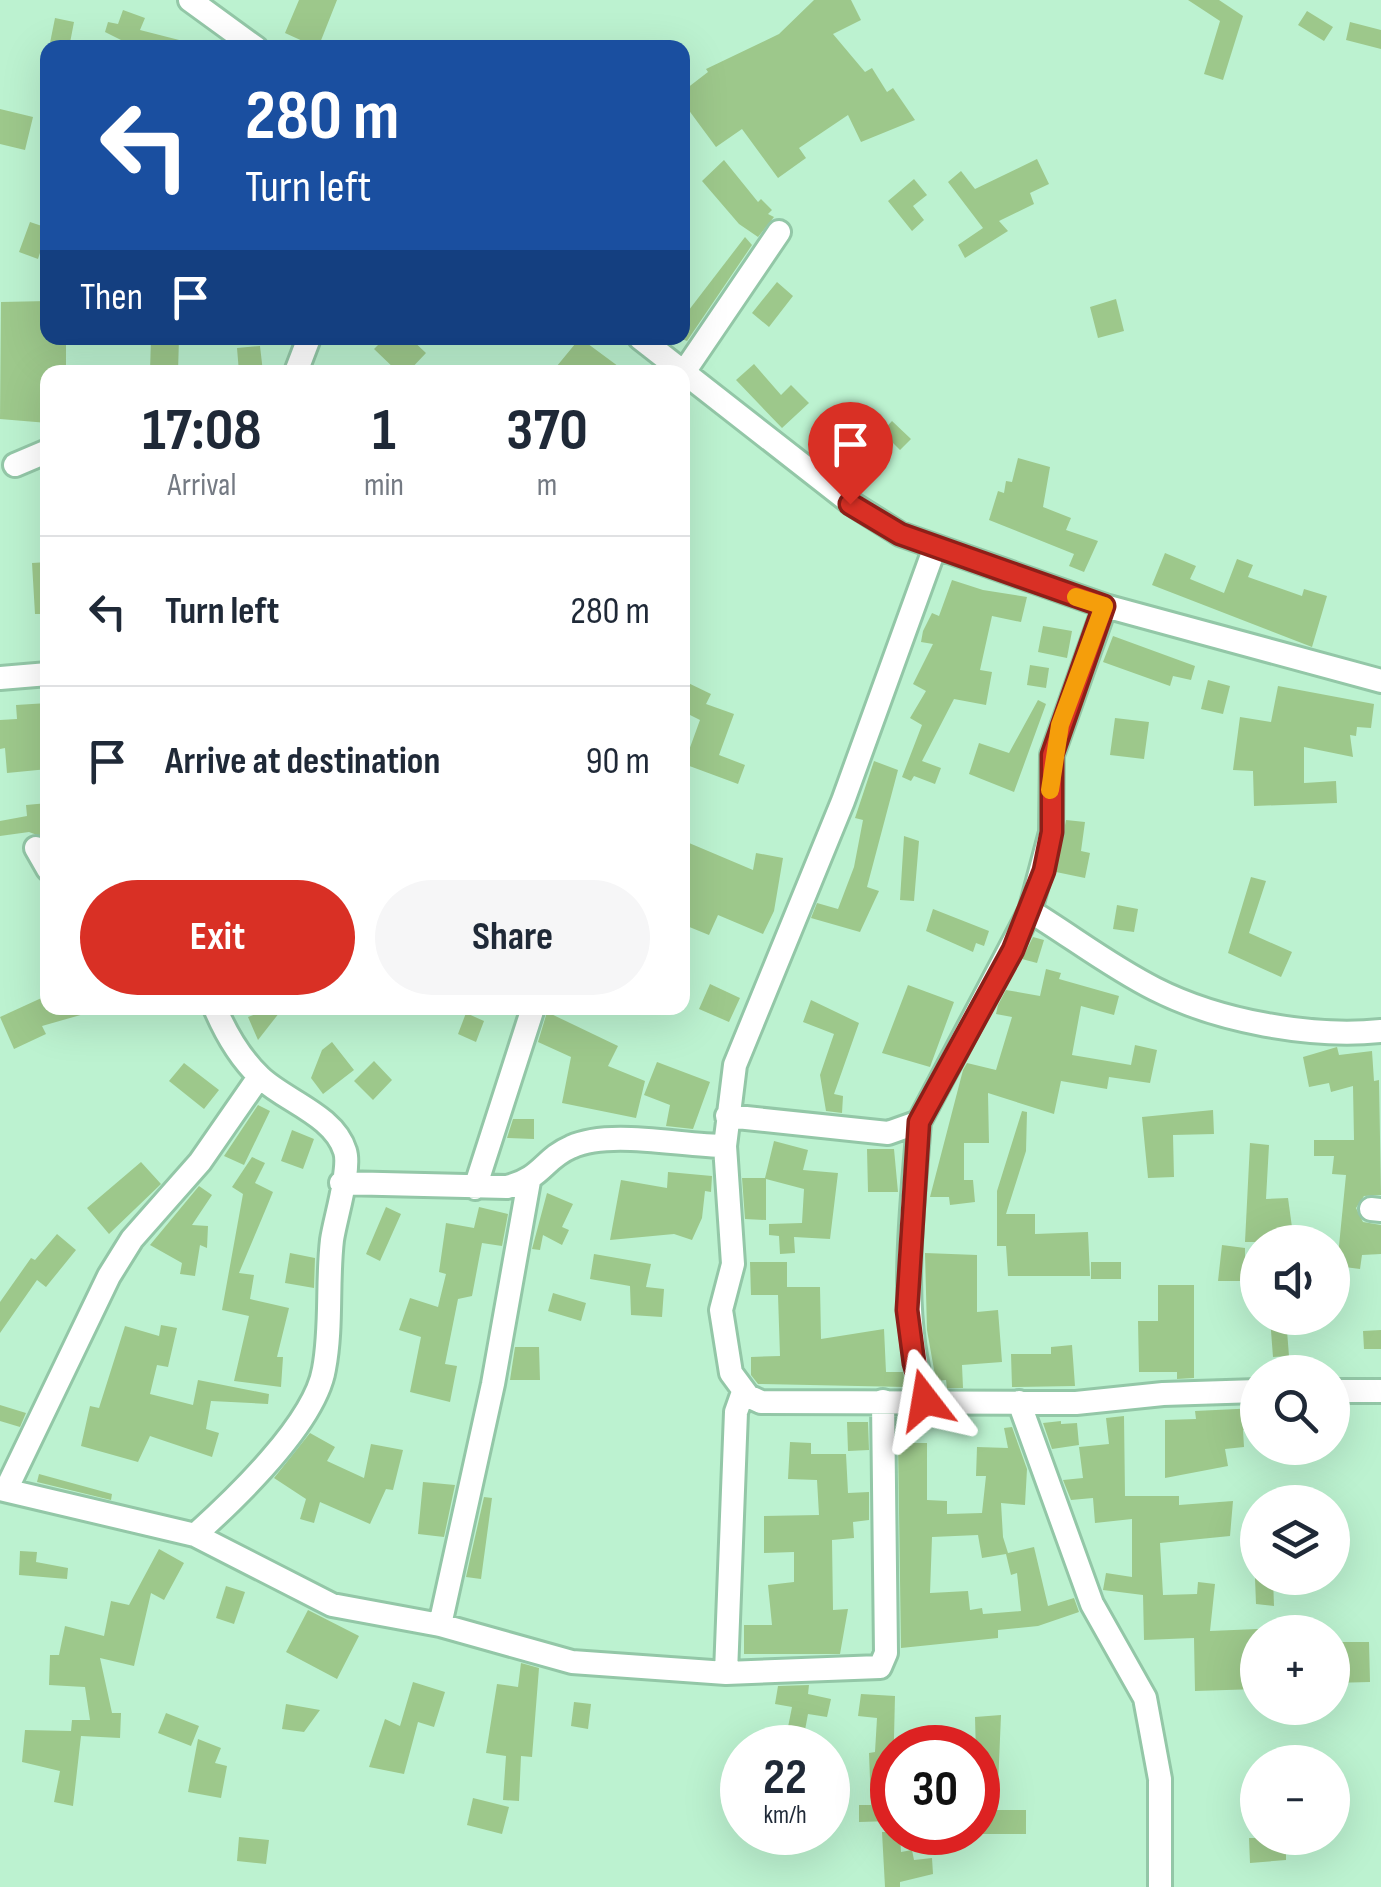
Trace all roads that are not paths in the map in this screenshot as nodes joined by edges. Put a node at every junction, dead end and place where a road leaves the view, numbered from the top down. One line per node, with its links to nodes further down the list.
1 (190, 0): 2 (street)
2 (245, 40)
3 (779, 232): 6 (street)
4 (649, 345): 5 (street)
5 (675, 365)
6 (689, 365)
7 (690, 377): 10 (street)
8 (40, 454): 9 (street)
9 (16, 465)
10 (935, 547): 11 (street); 20 (street)
11 (1104, 606): 14 (street); 15 (street)
12 (40, 675): 13 (street)
13 (0, 678)
14 (1381, 681)
15 (1030, 911): 18 (street); 21 (street)
16 (218, 1015): 19 (street)
17 (532, 1015): 25 (street)
18 (1381, 1030)
19 (259, 1077): 24 (street); 33 (street)
20 (726, 1116): 21 (street); 22 (street)
21 (919, 1122): 30 (street)
22 (726, 1146): 23 (street); 29 (street)
23 (530, 1182): 25 (street); 35 (street)
24 (341, 1183): 25 (street); 34 (street)
25 (475, 1188)
26 (1350, 1391): 27 (street)
27 (1381, 1391)
28 (1240, 1392): 32 (street)
29 (748, 1396): 31 (street); 36 (street)
30 (925, 1400): 31 (street); 32 (street)
31 (884, 1401): 36 (street)
32 (1019, 1402): 37 (street)
33 (3, 1490): 34 (street)
34 (194, 1535): 35 (street)
35 (440, 1625): 36 (street)
36 (726, 1673)
37 (1160, 1887)

